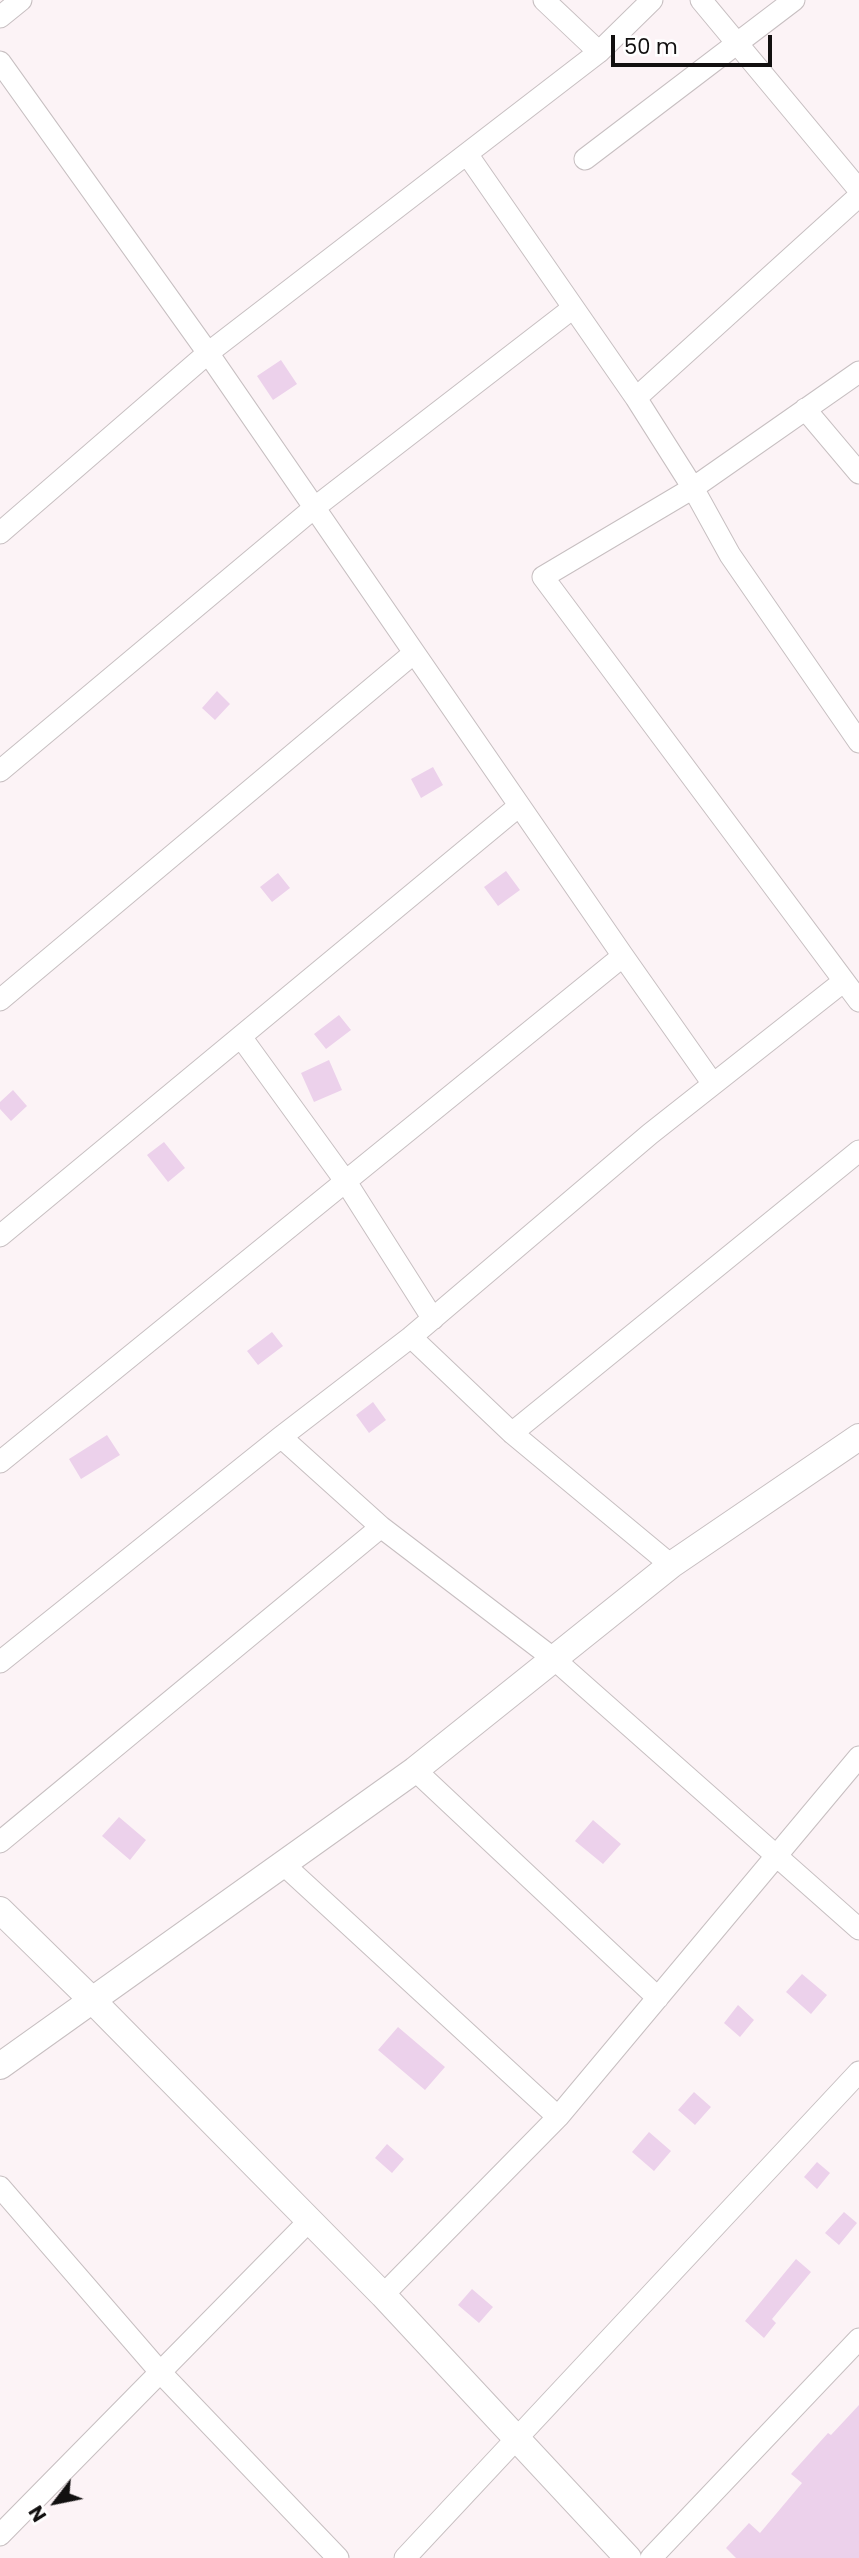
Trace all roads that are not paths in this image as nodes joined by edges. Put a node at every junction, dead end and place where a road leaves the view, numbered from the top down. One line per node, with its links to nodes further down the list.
1 (21, 0): 6 (street)
2 (544, 0): 8 (street)
3 (652, 0): 8 (street)
4 (701, 0): 7 (street)
5 (794, 0): 7 (street)
6 (0, 17)
7 (736, 43): 11 (street); 12 (street)
8 (600, 52): 10 (street)
9 (0, 62): 15 (street)
10 (467, 154): 14 (street); 15 (street)
11 (585, 159)
12 (859, 190)
13 (859, 196): 17 (street)
14 (573, 308): 17 (street); 21 (street)
15 (208, 353): 21 (street); 22 (street)
16 (859, 372): 18 (street)
17 (636, 398): 20 (street)
18 (805, 410): 19 (street); 20 (street)
19 (859, 472)
20 (693, 488): 24 (street); 28 (street)
21 (314, 508): 23 (street); 25 (street)
22 (0, 533)
23 (414, 653): 26 (street); 29 (street)
24 (859, 743)
25 (0, 771)
26 (519, 806): 27 (street); 31 (street)
27 (623, 956): 32 (street); 34 (street)
28 (844, 981): 30 (street); 32 (street)
29 (0, 1000)
30 (859, 1001)
31 (241, 1037): 34 (street); 35 (street)
32 (713, 1084): 36 (street)
33 (859, 1151): 38 (street)
34 (345, 1181): 36 (street); 41 (street)
35 (0, 1236)
36 (433, 1319): 37 (street)
37 (411, 1337): 38 (street); 39 (street)
38 (512, 1433): 43 (street)
39 (281, 1437): 42 (street); 45 (street)
40 (859, 1437): 43 (street)
41 (0, 1462)
42 (381, 1527): 44 (street); 48 (street)
43 (671, 1565): 44 (street)
44 (554, 1659): 47 (street); 49 (street)
45 (0, 1662)
46 (859, 1757): 49 (street)
47 (415, 1770): 50 (street); 53 (street)
48 (0, 1842)
49 (776, 1856): 52 (street); 53 (street)
50 (282, 1863): 54 (street); 57 (street)
51 (0, 1910): 54 (street)
52 (859, 1929)
53 (658, 1998): 57 (street)
54 (91, 1999): 55 (street); 59 (street)
55 (0, 2066)
56 (859, 2072): 63 (street)
57 (558, 2117): 60 (street)
58 (0, 2187): 62 (street)
59 (309, 2221): 60 (street); 62 (street)
60 (383, 2295): 63 (street)
61 (859, 2339): 68 (street)
62 (161, 2373): 64 (street); 65 (street)
63 (516, 2440): 66 (street); 67 (street)
64 (0, 2535)
65 (338, 2558)
66 (405, 2558)
67 (628, 2558)
68 (651, 2558)

